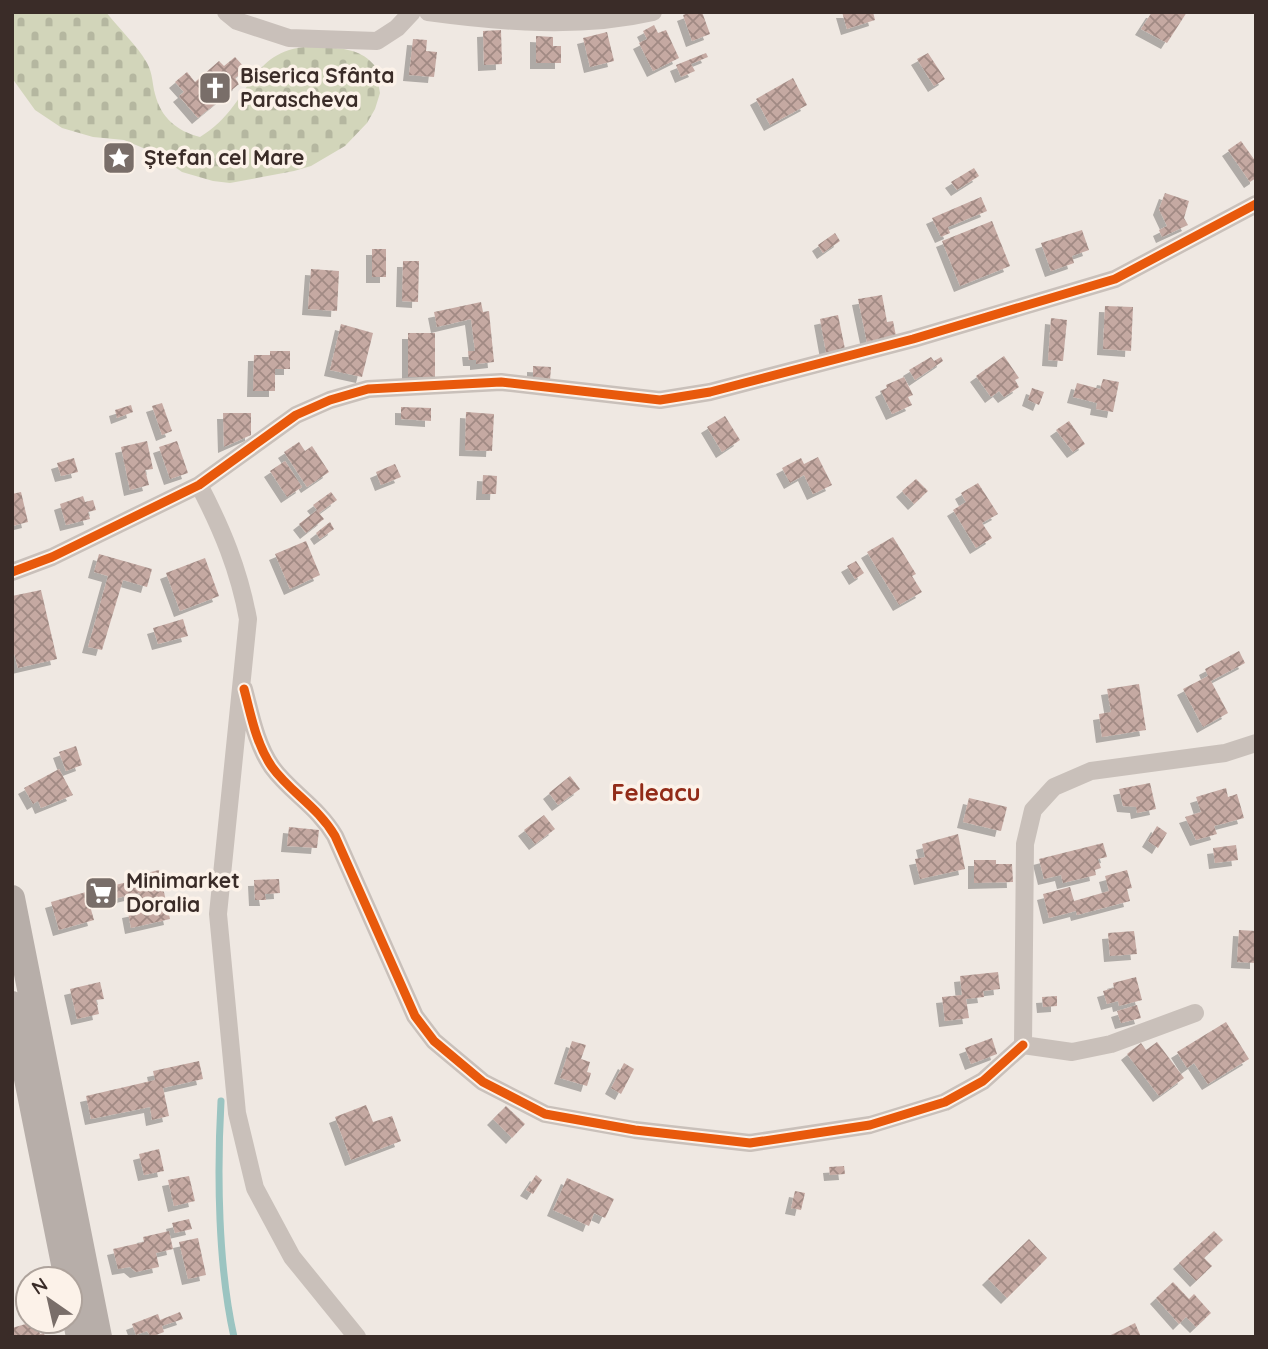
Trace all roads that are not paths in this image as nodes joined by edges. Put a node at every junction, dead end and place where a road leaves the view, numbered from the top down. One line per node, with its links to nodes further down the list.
1 (226, 12): 2 (street)
2 (412, 12)
3 (428, 12): 4 (street)
4 (653, 12)
5 (1256, 204): 6 (street)
6 (199, 485): 7 (street); 8 (street)
7 (12, 572)
8 (244, 689): 13 (street); 16 (street)
9 (1256, 743): 13 (street)
10 (12, 898): 15 (main road)
11 (12, 1004): 14 (main road)
12 (1195, 1013): 13 (street)
13 (1023, 1045)
14 (64, 1265)
15 (99, 1337)
16 (357, 1337)

